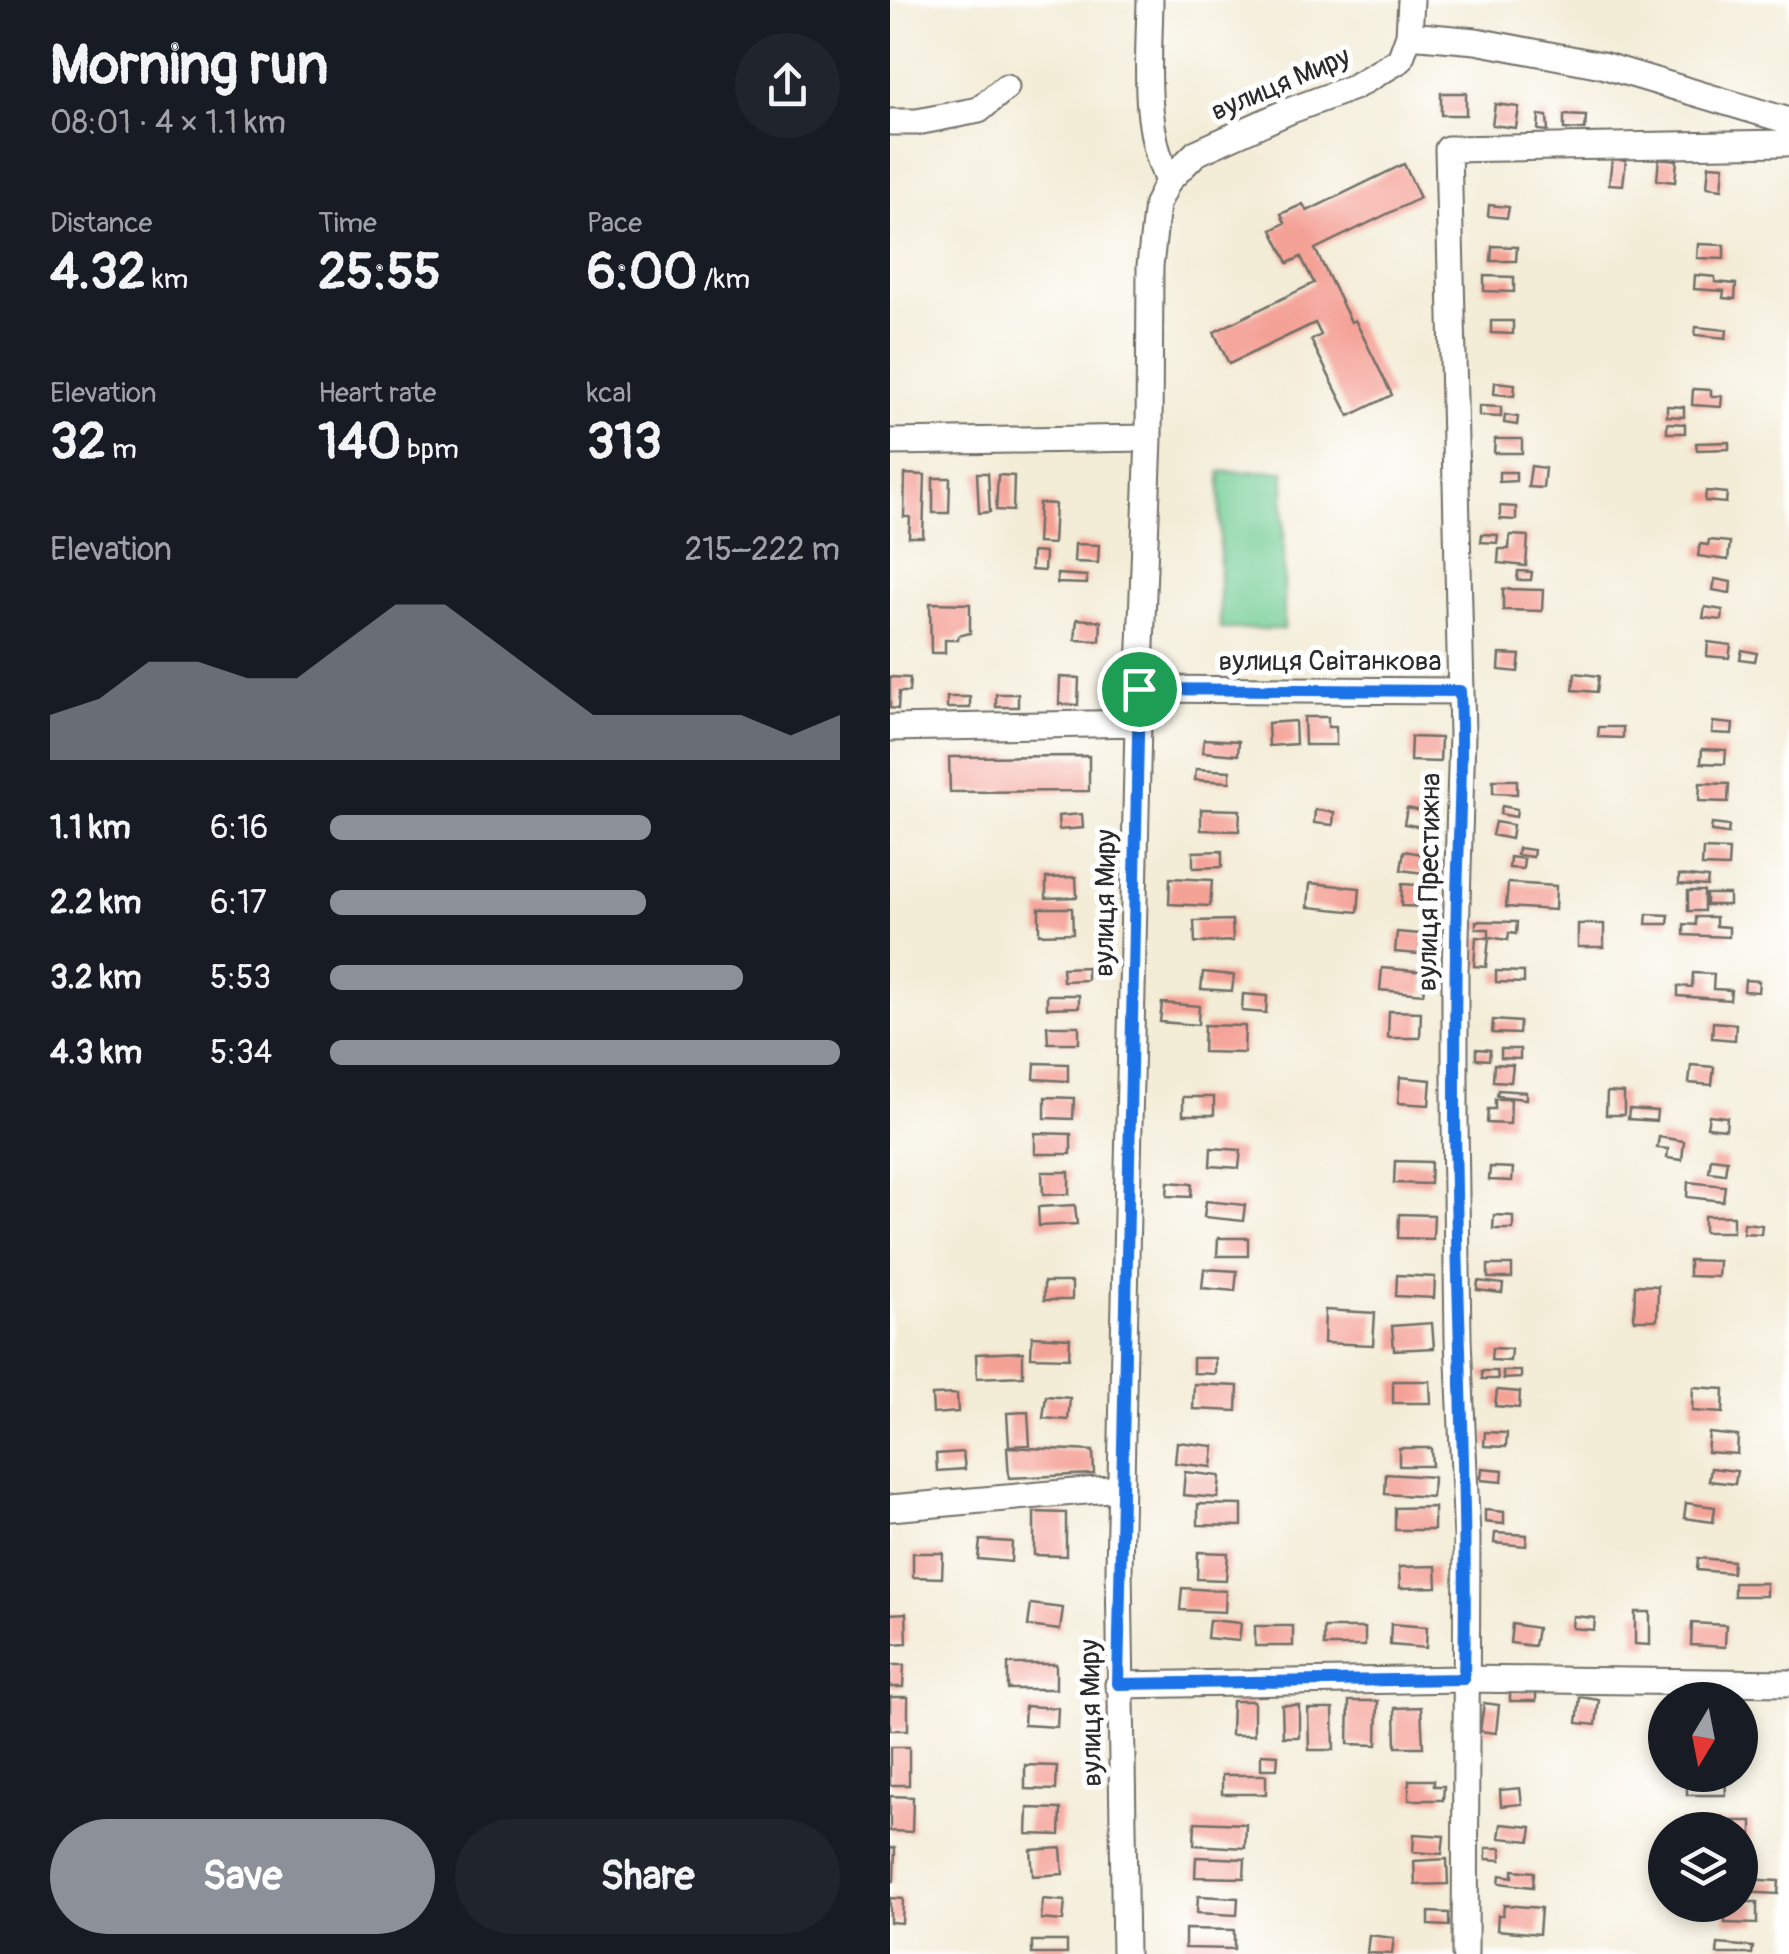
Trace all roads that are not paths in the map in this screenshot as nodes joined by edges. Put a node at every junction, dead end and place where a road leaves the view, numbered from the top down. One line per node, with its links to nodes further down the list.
1 (1150, 0): 7 (street)
2 (1411, 0): 3 (street)
3 (1409, 35): 6 (street); 7 (street, вулиця Миру)
4 (1006, 87): 5 (street)
5 (890, 122)
6 (1783, 132): 11 (street, вулиця Престижна)
7 (1168, 181): 8 (street, вулиця Миру)
8 (1148, 438): 9 (street); 10 (street, вулиця Миру)
9 (890, 442)
10 (1139, 689): 11 (street, вулиця Світанкова); 12 (street, вулиця Миру)
11 (1460, 691): 16 (street, вулиця Престижна)
12 (1138, 722): 13 (street); 14 (street, вулиця Миру)
13 (890, 728)
14 (1122, 1488): 15 (street); 18 (street, вулиця Миру)
15 (890, 1508)
16 (1464, 1679): 17 (street); 18 (street); 20 (street, вулиця Престижна)
17 (1789, 1683)
18 (1118, 1684): 19 (street, вулиця Миру)
19 (1125, 1954)
20 (1465, 1954)

